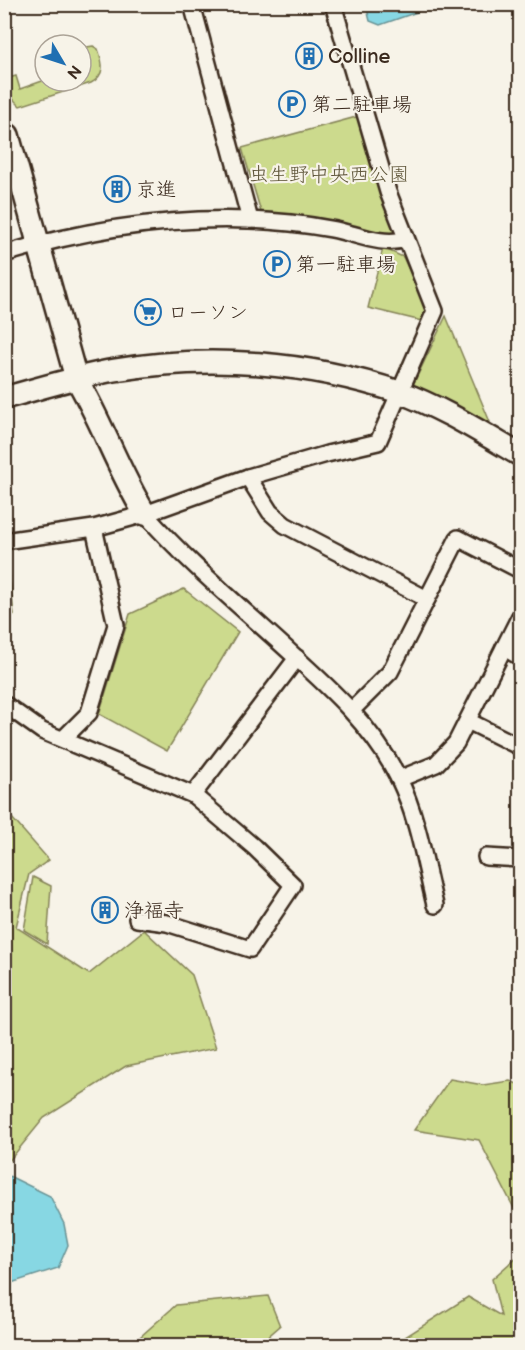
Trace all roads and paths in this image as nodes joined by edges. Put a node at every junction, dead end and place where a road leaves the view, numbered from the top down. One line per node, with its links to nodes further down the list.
1 (192, 4): 4 (street)
2 (333, 4): 5 (street)
3 (8, 135): 6 (street)
4 (250, 220): 5 (street); 6 (street)
5 (406, 239): 9 (street)
6 (39, 244): 7 (street); 8 (street)
7 (4, 254)
8 (76, 378): 9 (street); 10 (street); 13 (street)
9 (400, 393): 11 (street); 12 (street)
10 (4, 398)
11 (520, 455)
12 (248, 477): 13 (street); 17 (street)
13 (145, 514): 14 (street); 21 (street)
14 (93, 528): 15 (street); 25 (street)
15 (4, 541)
16 (520, 570): 17 (street)
17 (427, 599): 23 (street)
18 (520, 616): 19 (street)
19 (504, 648): 20 (street); 24 (street)
20 (520, 657)
21 (297, 658): 23 (street); 28 (street)
22 (4, 704): 25 (street)
23 (352, 710): 27 (street)
24 (468, 721): 26 (street); 27 (street)
25 (63, 739): 28 (street)
26 (520, 747)
27 (399, 779): 31 (street)
28 (194, 795): 32 (street)
29 (486, 857): 30 (street)
30 (520, 859)
31 (435, 905)
32 (137, 919)

